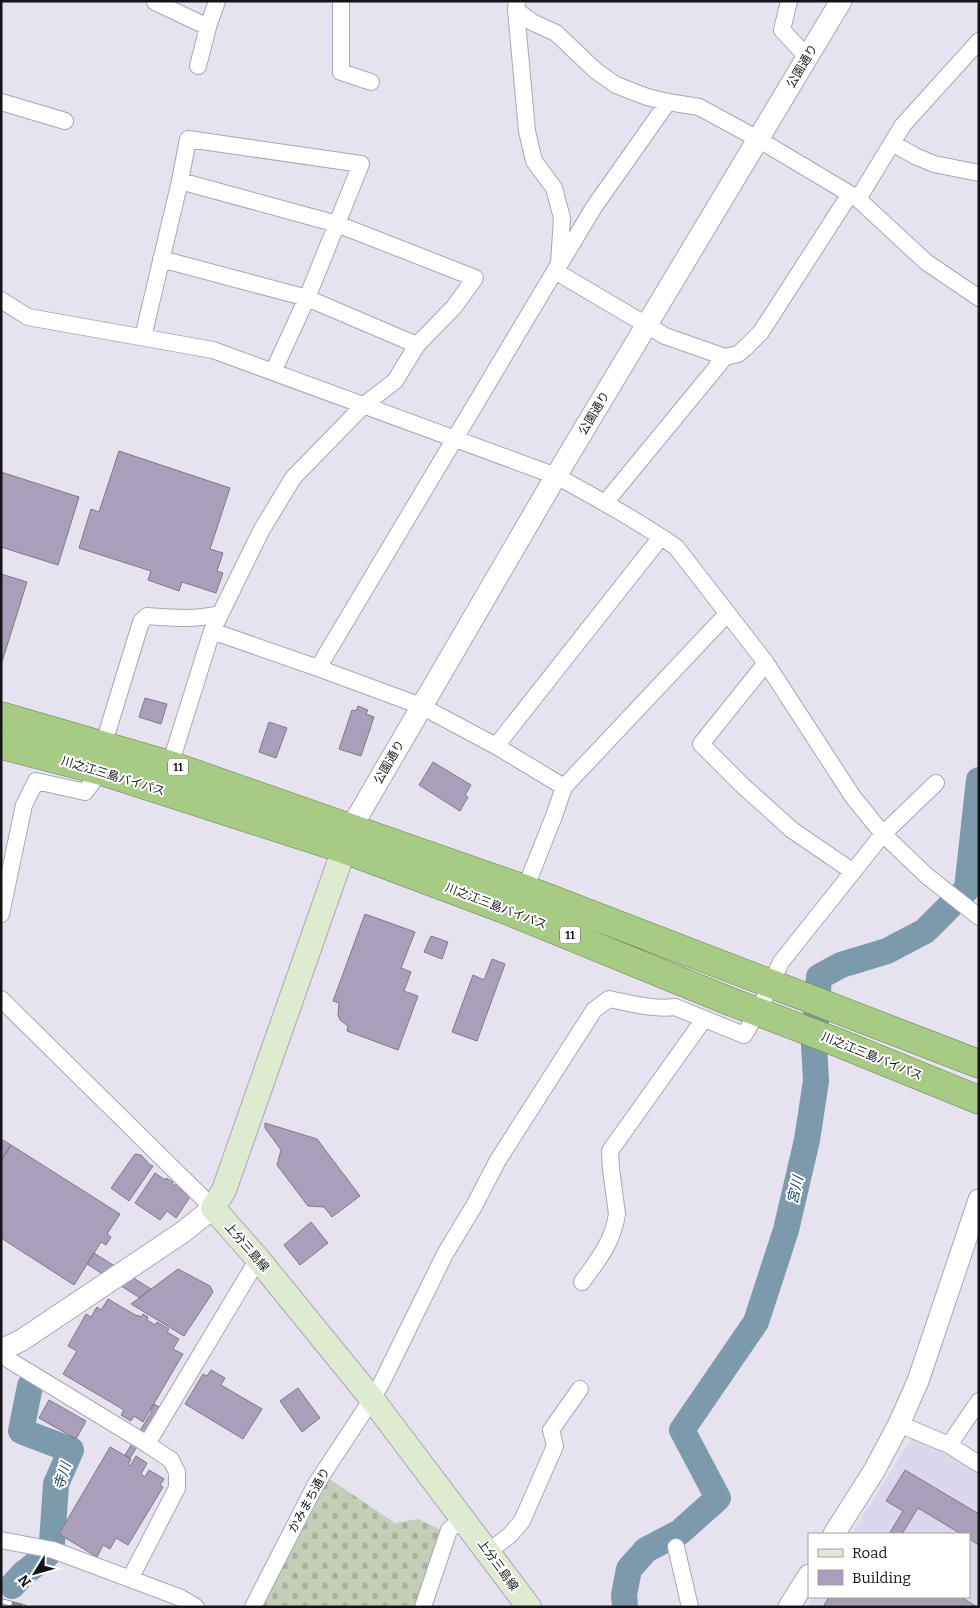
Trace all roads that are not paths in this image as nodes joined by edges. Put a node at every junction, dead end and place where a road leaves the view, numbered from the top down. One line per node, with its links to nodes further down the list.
1 (217, 1): 7 (street)
2 (341, 1): 11 (street)
3 (789, 1): 9 (street)
4 (155, 2): 7 (street)
5 (840, 2): 9 (street, 公園通り)
6 (516, 6): 13 (street); 22 (street)
7 (208, 27): 10 (street)
8 (979, 41): 16 (street)
9 (807, 57): 15 (street, 公園通り)
10 (198, 66)
11 (372, 82)
12 (1, 102): 14 (street)
13 (668, 102): 15 (street); 22 (street)
14 (65, 121)
15 (758, 139): 19 (street); 26 (street, 公園通り)
16 (892, 143): 17 (street); 19 (street)
17 (979, 173)
18 (180, 181): 20 (street); 20 (street); 21 (street)
19 (854, 196): 24 (street); 29 (street)
20 (337, 224): 23 (street); 28 (street)
21 (161, 259): 23 (street); 27 (street)
22 (557, 267): 26 (street); 32 (street)
23 (307, 298): 28 (street); 30 (street)
24 (979, 298)
25 (1, 300): 27 (street)
26 (647, 325): 29 (street); 33 (street, 公園通り)
27 (143, 337): 30 (street)
28 (417, 345): 31 (street)
29 (726, 357): 34 (street)
30 (273, 372): 31 (street)
31 (364, 405): 32 (street); 36 (street)
32 (454, 438): 33 (street); 40 (street)
33 (556, 476): 34 (street); 41 (street, 公園通り)
34 (606, 503): 35 (street)
35 (661, 537): 37 (street); 44 (street)
36 (220, 614): 38 (street); 45 (street)
37 (727, 614): 39 (street); 48 (street)
38 (212, 631): 40 (street); 46 (street)
39 (766, 663): 49 (street); 51 (street)
40 (318, 668): 41 (street)
41 (420, 706): 44 (street); 50 (street, 公園通り)
42 (1, 716): 45 (highway, 川之江三島バイパス / 11)
43 (1, 745): 45 (highway, 川之江三島バイパス / 11)
44 (496, 746): 48 (street)
45 (102, 758): 46 (highway, 川之江三島バイパス / 11); 50 (highway, 川之江三島バイパス / 11); 53 (street)
46 (170, 765): 50 (highway, 川之江三島バイパス / 11)
47 (936, 783): 49 (street)
48 (564, 787): 52 (street)
49 (883, 834): 51 (street); 54 (street)
50 (347, 838): 52 (highway, 川之江三島バイパス / 11); 57 (highway, 川之江三島バイパス / 11); 62 (main road)
51 (852, 872): 55 (street)
52 (525, 889): 55 (highway, 川之江三島バイパス / 11)
53 (1, 914)
54 (979, 917)
55 (771, 984): 57 (street); 59 (highway, 川之江三島バイパス / 11)
56 (1, 999): 62 (street)
57 (758, 1012): 58 (street, かみまち通り); 60 (highway, 川之江三島バイパス / 11)
58 (704, 1019): 64 (street); 68 (street, かみまち通り)
59 (979, 1064)
60 (979, 1100)
61 (979, 1200): 70 (street)
62 (213, 1208): 63 (main road, 上分三島線); 65 (street)
63 (258, 1259): 68 (main road, 上分三島線); 71 (street)
64 (582, 1282)
65 (1, 1350)
66 (1, 1355): 71 (street)
67 (580, 1389): 78 (street)
68 (372, 1399): 74 (main road, 上分三島線); 82 (street, かみまち通り)
69 (979, 1401): 72 (street)
70 (898, 1424): 72 (street); 75 (street)
71 (147, 1444): 80 (street)
72 (949, 1445): 73 (street)
73 (979, 1464)
74 (463, 1518): 78 (main road, 上分三島線); 83 (street)
75 (835, 1533)
76 (1, 1540): 80 (street)
77 (676, 1547): 85 (street)
78 (488, 1552): 84 (main road, 上分三島線)
79 (808, 1577): 86 (street)
80 (130, 1579): 81 (street)
81 (196, 1607)
82 (253, 1607)
83 (423, 1607)
84 (529, 1607)
85 (690, 1607)
86 (789, 1607)

